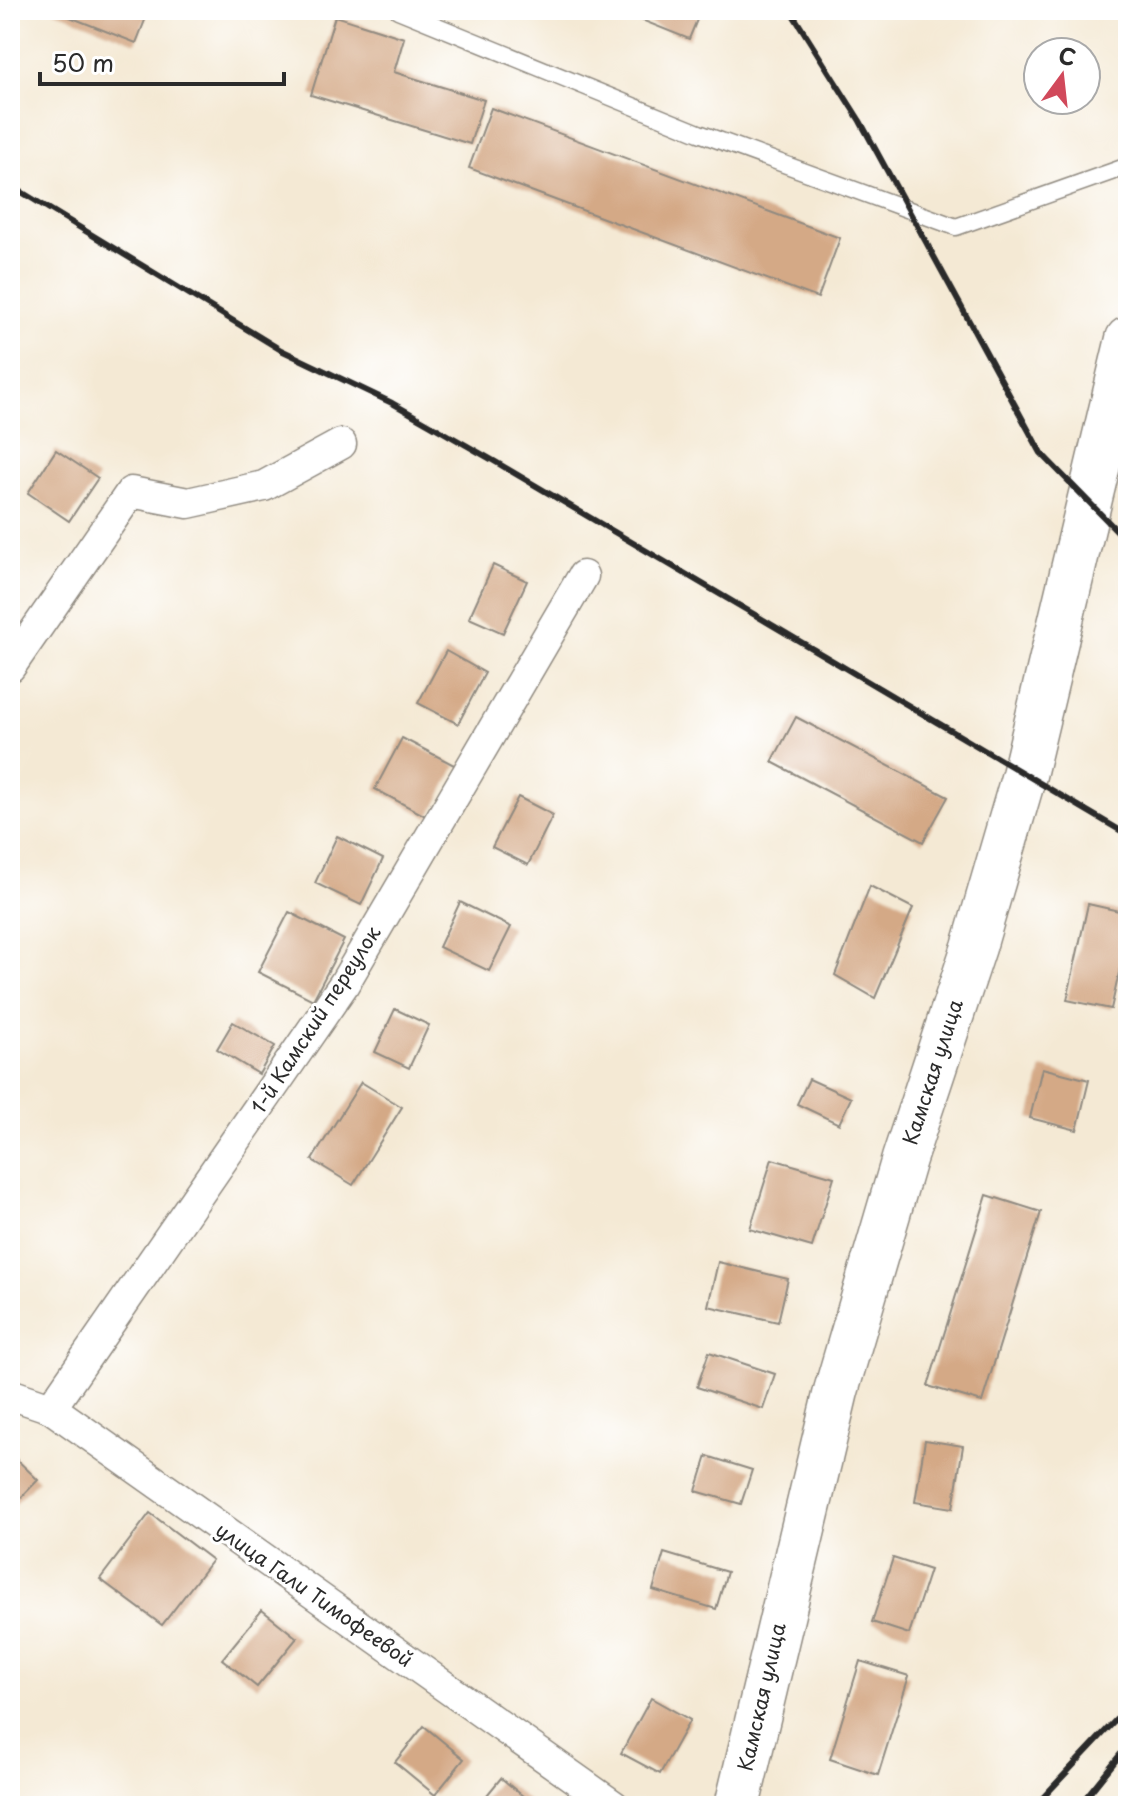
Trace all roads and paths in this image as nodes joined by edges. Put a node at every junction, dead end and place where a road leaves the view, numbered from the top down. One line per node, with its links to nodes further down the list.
1 (398, 10): 2 (lane)
2 (1128, 166)
3 (1128, 339): 4 (main road, Камская улица)
4 (1119, 421): 11 (main road, Камская улица)
5 (341, 444): 7 (street)
6 (583, 576): 9 (street, 1-й Камский переулок)
7 (10, 667)
8 (10, 1394): 9 (street, улица Гали Тимофеевой)
9 (51, 1408): 10 (street, улица Гали Тимофеевой)
10 (614, 1806)
11 (737, 1806)

